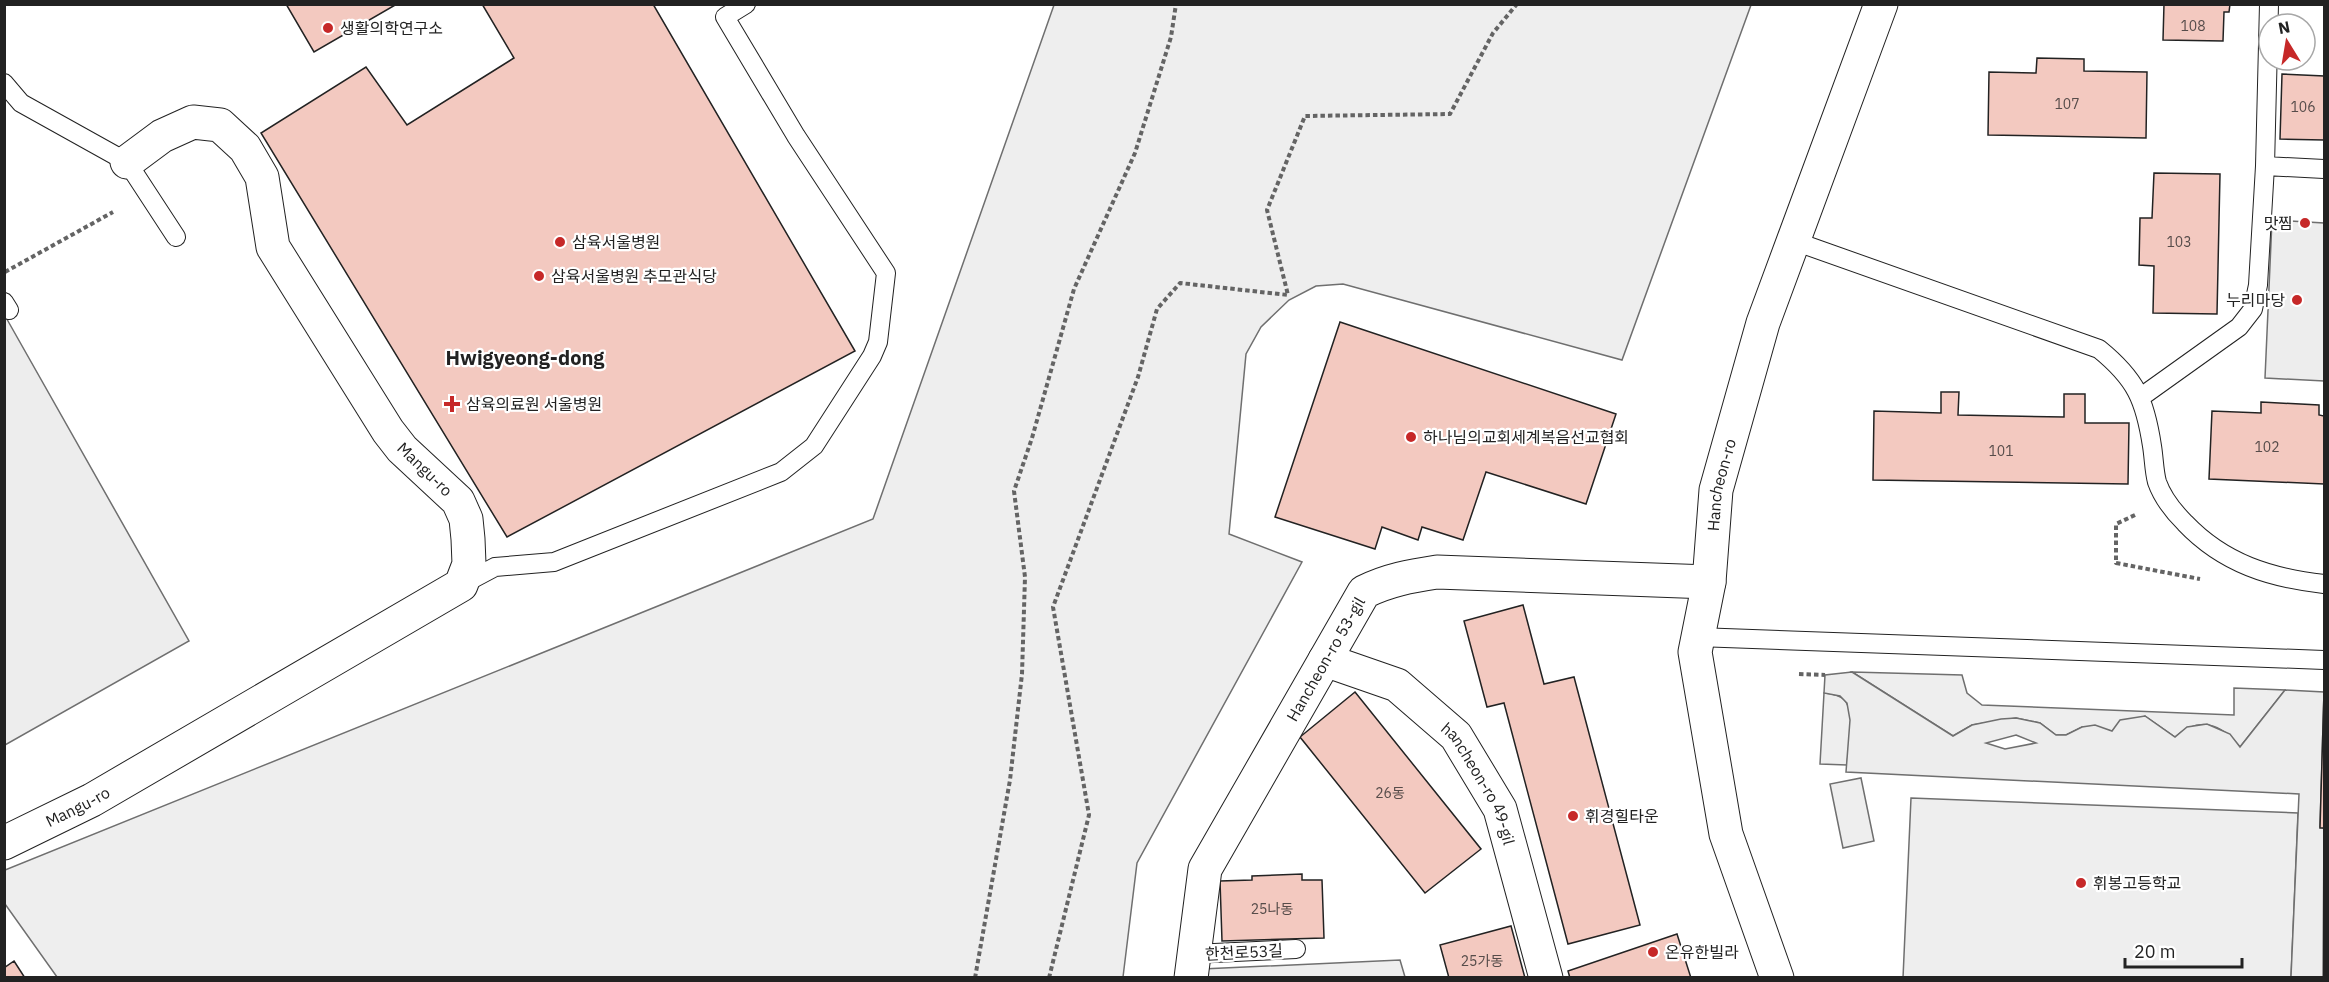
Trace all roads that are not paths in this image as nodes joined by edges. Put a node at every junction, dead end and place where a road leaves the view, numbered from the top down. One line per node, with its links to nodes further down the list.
1 (746, 4): 13 (lane)
2 (1881, 4): 9 (street, Hancheon-ro)
3 (2269, 4): 6 (lane)
4 (4, 83): 5 (lane)
5 (127, 162): 8 (lane); 13 (street, Mangu-ro)
6 (2265, 166): 7 (lane); 10 (lane)
7 (2325, 169)
8 (176, 237)
9 (1794, 241): 10 (lane); 11 (street, Hancheon-ro)
10 (2141, 397): 12 (lane)
11 (1709, 582): 14 (street, Hancheon-ro); 15 (street, Hancheon-ro 53-gil)
12 (2325, 584)
13 (461, 585): 17 (street, Mangu-ro)
14 (1697, 637): 16 (lane); 21 (street, Hancheon-ro)
15 (1325, 660): 19 (street, Hancheon-ro 53-gil); 20 (street, hancheon-ro 49-gil)
16 (2325, 660)
17 (4, 843)
18 (1296, 950): 19 (lane, 한천로53길)
19 (1192, 966)
20 (1546, 978)
21 (1777, 978)

